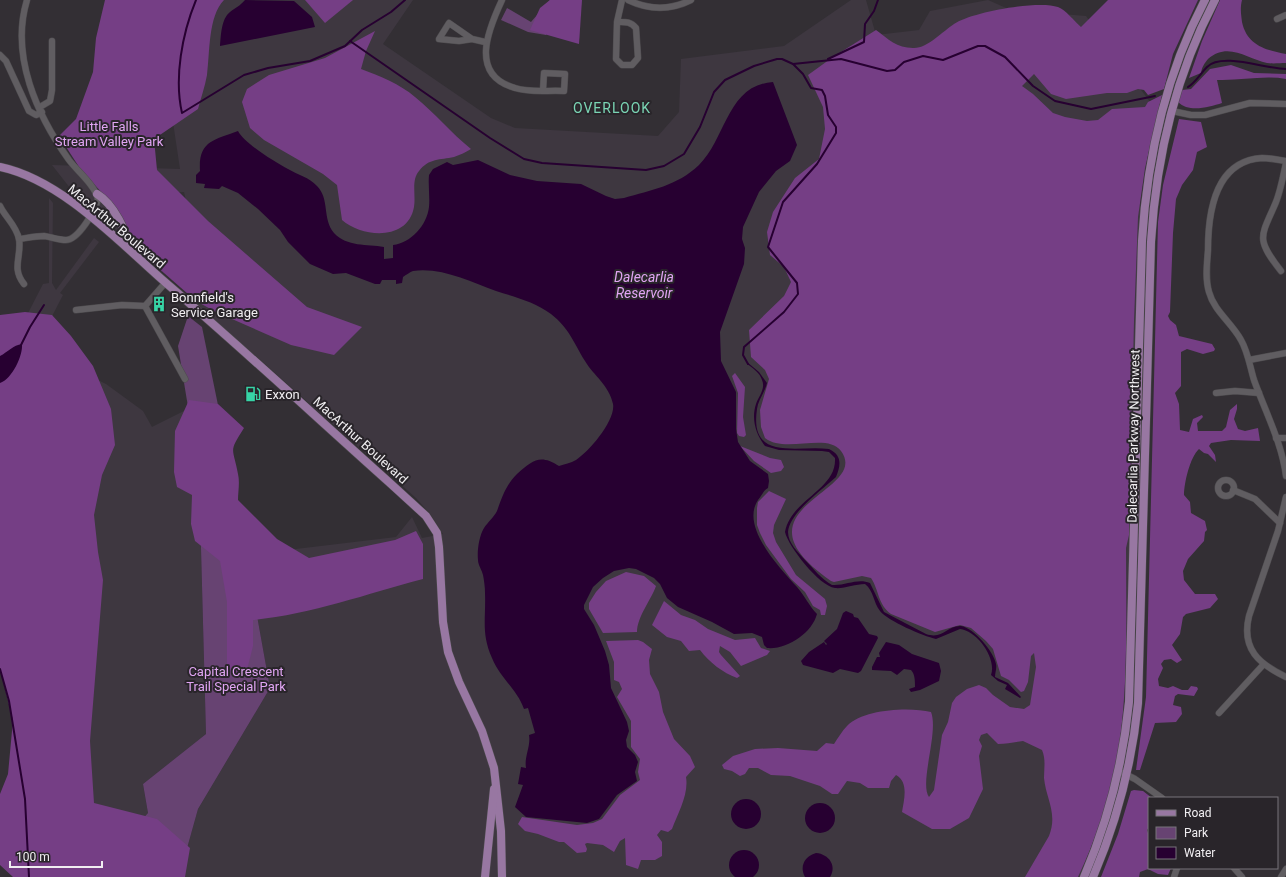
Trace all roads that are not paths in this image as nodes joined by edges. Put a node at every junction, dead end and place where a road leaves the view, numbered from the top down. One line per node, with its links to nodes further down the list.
1 (27, 0): 17 (street)
2 (502, 0): 13 (street)
3 (622, 0): 10 (street)
4 (628, 0): 5 (street)
5 (691, 0)
6 (1204, 0): 45 (main road, Dalecarlia Parkway Northwest)
7 (1215, 0): 18 (main road, Dalecarlia Parkway Northwest)
8 (1286, 15): 9 (street)
9 (1277, 19)
10 (616, 22): 10 (street)
11 (472, 39): 11 (street); 13 (street)
12 (52, 41): 17 (street)
13 (485, 42): 15 (street)
14 (0, 55): 17 (street)
15 (543, 90): 15 (street)
16 (1286, 104): 18 (street)
17 (41, 110): 21 (street)
18 (1172, 111): 46 (main road, Dalecarlia Parkway Northwest)
19 (1286, 162): 26 (street); 32 (street)
20 (0, 167): 23 (main road, MacArthur Boulevard)
21 (97, 194): 23 (street); 25 (main road)
22 (0, 206): 24 (street)
23 (90, 217): 24 (street); 25 (main road, MacArthur Boulevard)
24 (19, 239): 28 (street)
25 (132, 251): 27 (main road, MacArthur Boulevard)
26 (1281, 271)
27 (166, 282): 29 (street); 47 (main road, MacArthur Boulevard)
28 (24, 284)
29 (145, 306): 30 (street); 33 (street)
30 (76, 310)
31 (1286, 353): 32 (street)
32 (1249, 360): 35 (street)
33 (185, 379)
34 (1216, 393): 35 (street)
35 (1259, 393): 36 (street)
36 (1276, 438): 37 (street); 38 (street)
37 (1286, 438)
38 (1286, 476)
39 (1233, 490): 41 (street)
40 (1286, 497): 41 (street)
41 (1280, 523): 42 (street)
42 (1263, 665): 43 (street); 44 (street)
43 (1286, 678)
44 (1219, 713)
45 (1119, 772): 46 (street); 53 (main road, Dalecarlia Parkway Northwest)
46 (1127, 775): 48 (street); 54 (main road, Dalecarlia Parkway Northwest)
47 (495, 784): 51 (main road); 52 (main road)
48 (1160, 797)
49 (1235, 869): 55 (street)
50 (1286, 869): 56 (street)
51 (485, 877)
52 (502, 877)
53 (1084, 877)
54 (1093, 877)
55 (1242, 877)
56 (1281, 877)

